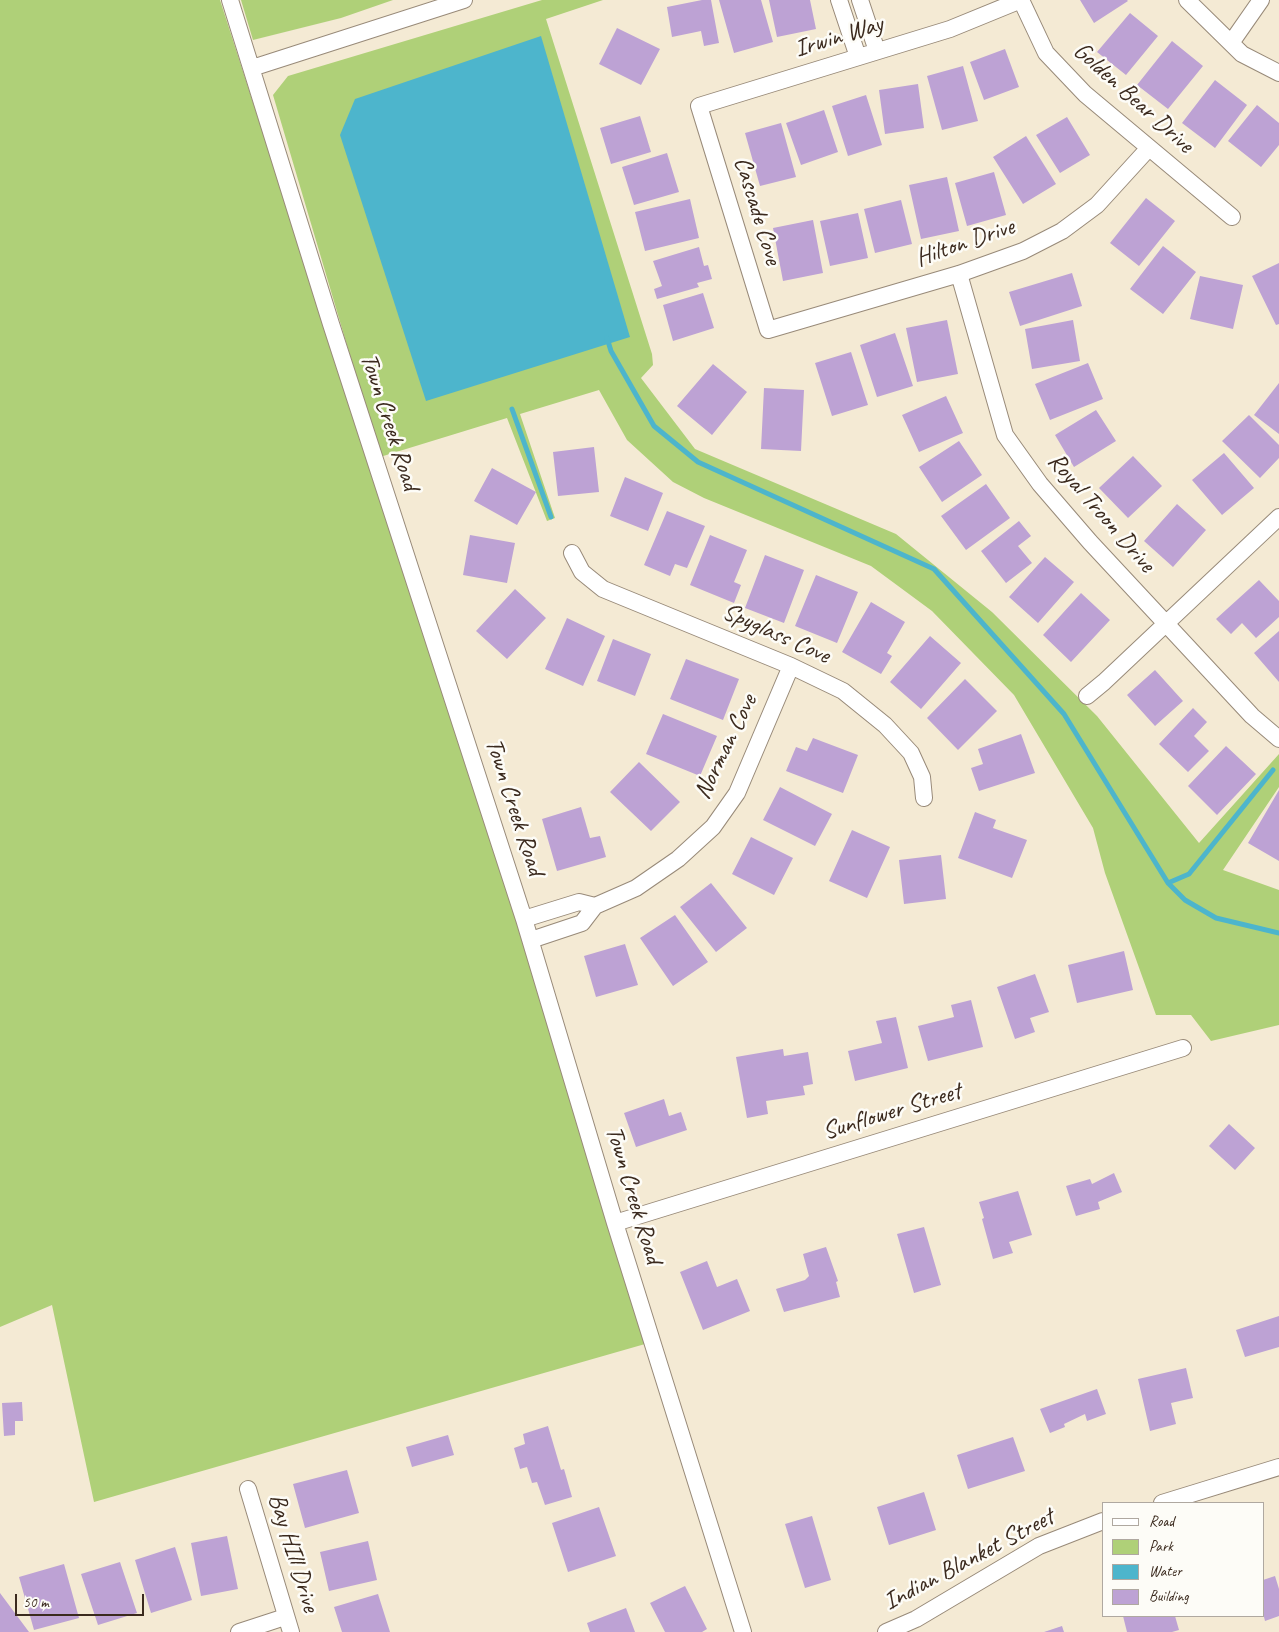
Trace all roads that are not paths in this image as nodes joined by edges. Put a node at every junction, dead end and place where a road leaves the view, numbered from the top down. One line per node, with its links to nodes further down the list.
1 (230, 0): 11 (street, Town Creek Road)
2 (464, 0): 11 (street)
3 (838, 0): 10 (street)
4 (860, 0): 9 (street)
5 (1021, 0): 9 (street, Irwin Way); 14 (street, Golden Bear Drive)
6 (1187, 0): 8 (street)
7 (1262, 0): 8 (street)
8 (1231, 43): 12 (street)
9 (877, 51): 10 (street, Irwin Way)
10 (858, 57): 13 (street, Irwin Way)
11 (252, 68): 26 (street, Town Creek Road)
12 (1279, 73)
13 (698, 106): 17 (street, Cascade Cove)
14 (1148, 149): 15 (street, Golden Bear Drive); 16 (street, Hilton Drive)
15 (1232, 218)
16 (959, 274): 17 (street, Hilton Drive); 20 (street, Royal Troon Drive)
17 (768, 330)
18 (1279, 517): 20 (street)
19 (572, 553): 21 (street, Spyglass Cove)
20 (1165, 624): 22 (street); 23 (street, Royal Troon Drive)
21 (791, 666): 24 (street, Spyglass Cove); 25 (street, Norman Cove)
22 (1087, 696)
23 (1279, 739)
24 (924, 798)
25 (595, 906): 26 (street, Norman Cove); 27 (street, Norman Cove)
26 (524, 919): 27 (street, Town Creek Road)
27 (531, 940): 29 (street, Town Creek Road)
28 (1183, 1048): 29 (street, Sunflower Street)
29 (615, 1224): 36 (street, Town Creek Road)
30 (1279, 1467): 32 (street)
31 (248, 1489): 34 (street, Bay HIll Drive)
32 (1165, 1502)
33 (1102, 1521): 37 (street, Indian Blanket Street)
34 (288, 1624): 35 (street)
35 (239, 1632)
36 (743, 1632)
37 (886, 1632)

